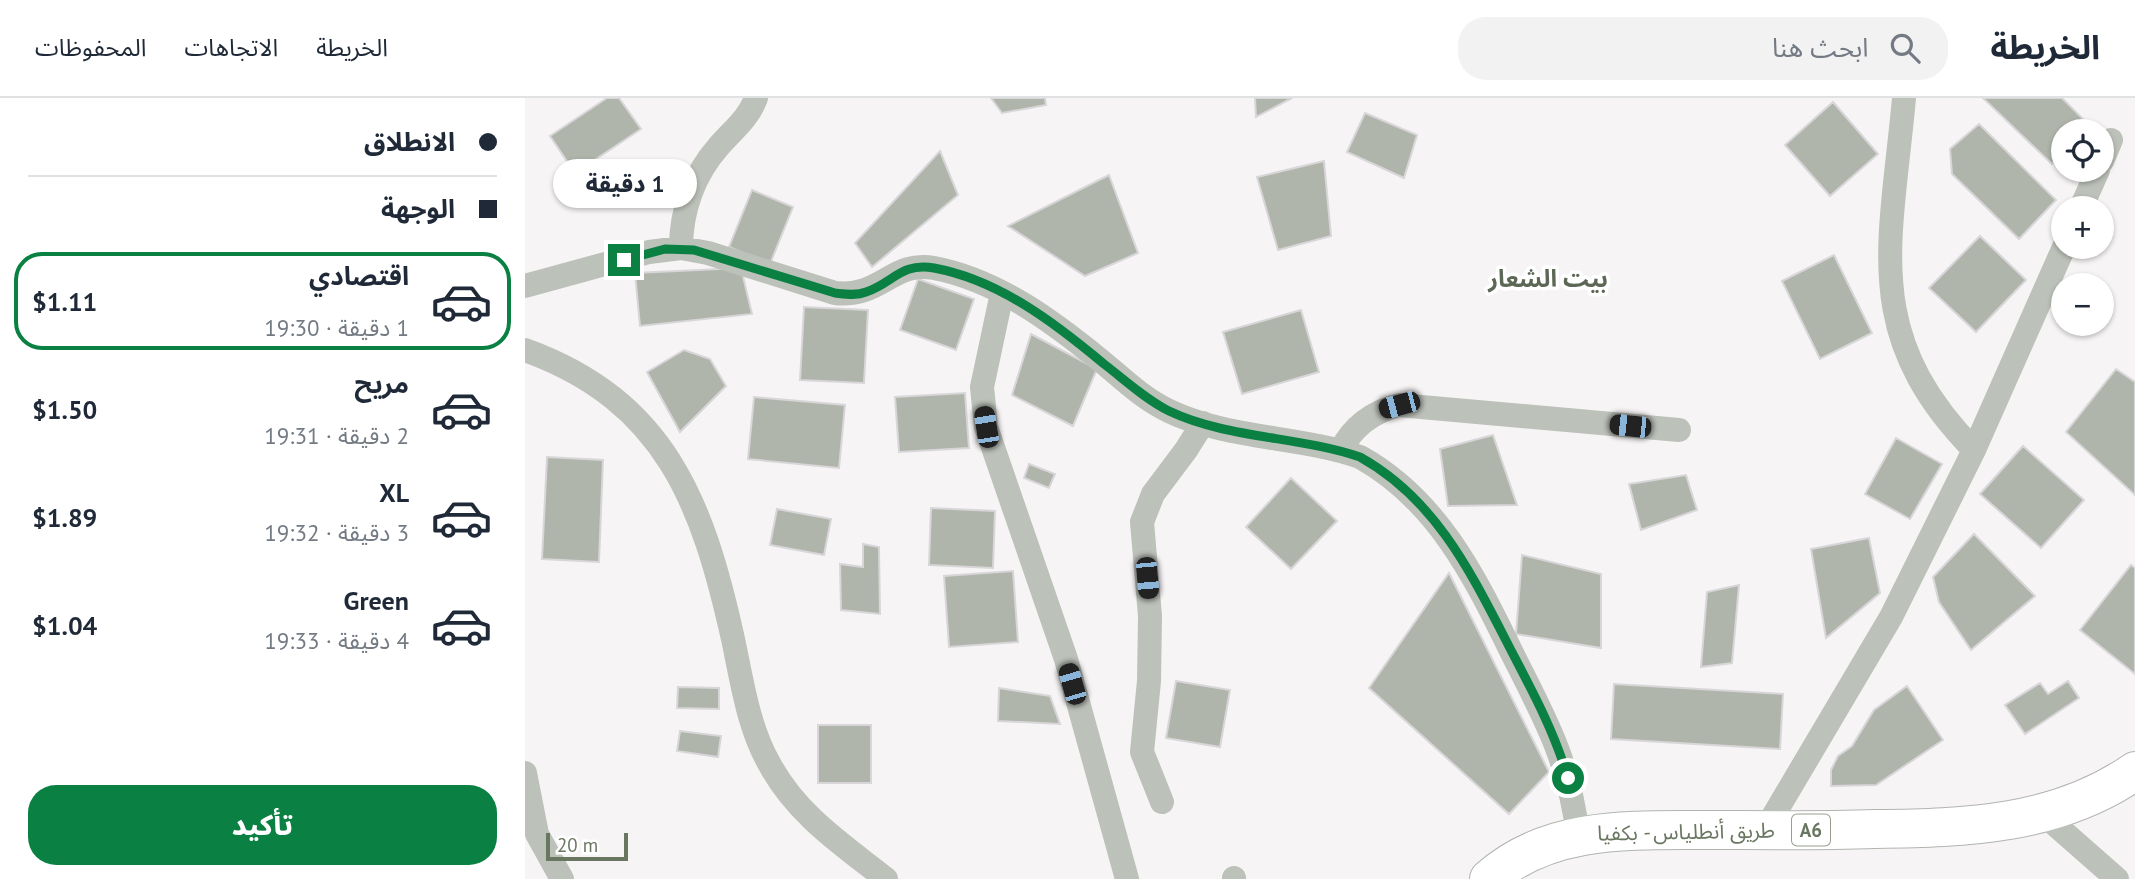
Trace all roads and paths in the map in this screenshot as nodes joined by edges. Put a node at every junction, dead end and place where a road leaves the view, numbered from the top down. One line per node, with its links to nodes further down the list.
1 (756, 98): 3 (street)
2 (1904, 98): 11 (street)
3 (681, 248): 5 (street); 6 (street)
4 (2059, 259): 11 (street)
5 (525, 286)
6 (1002, 293): 8 (street); 20 (street)
7 (525, 350): 19 (street)
8 (1203, 423): 10 (street); 14 (street)
9 (1679, 430): 10 (street)
10 (1341, 450): 17 (street)
11 (1974, 450): 16 (street)
12 (2135, 771): 15 (highway, طريق أنطلياس - بكفيا / A6)
13 (525, 773): 18 (street)
14 (1162, 802)
15 (2043, 814): 16 (highway, طريق أنطلياس - بكفيا / A6); 22 (street)
16 (1765, 831): 17 (highway, طريق أنطلياس - بكفيا / A6)
17 (1578, 835): 21 (highway, طريق أنطلياس - بكفيا / A6)
18 (562, 879)
19 (886, 879)
20 (1127, 879)
21 (1489, 879)
22 (2117, 879)

